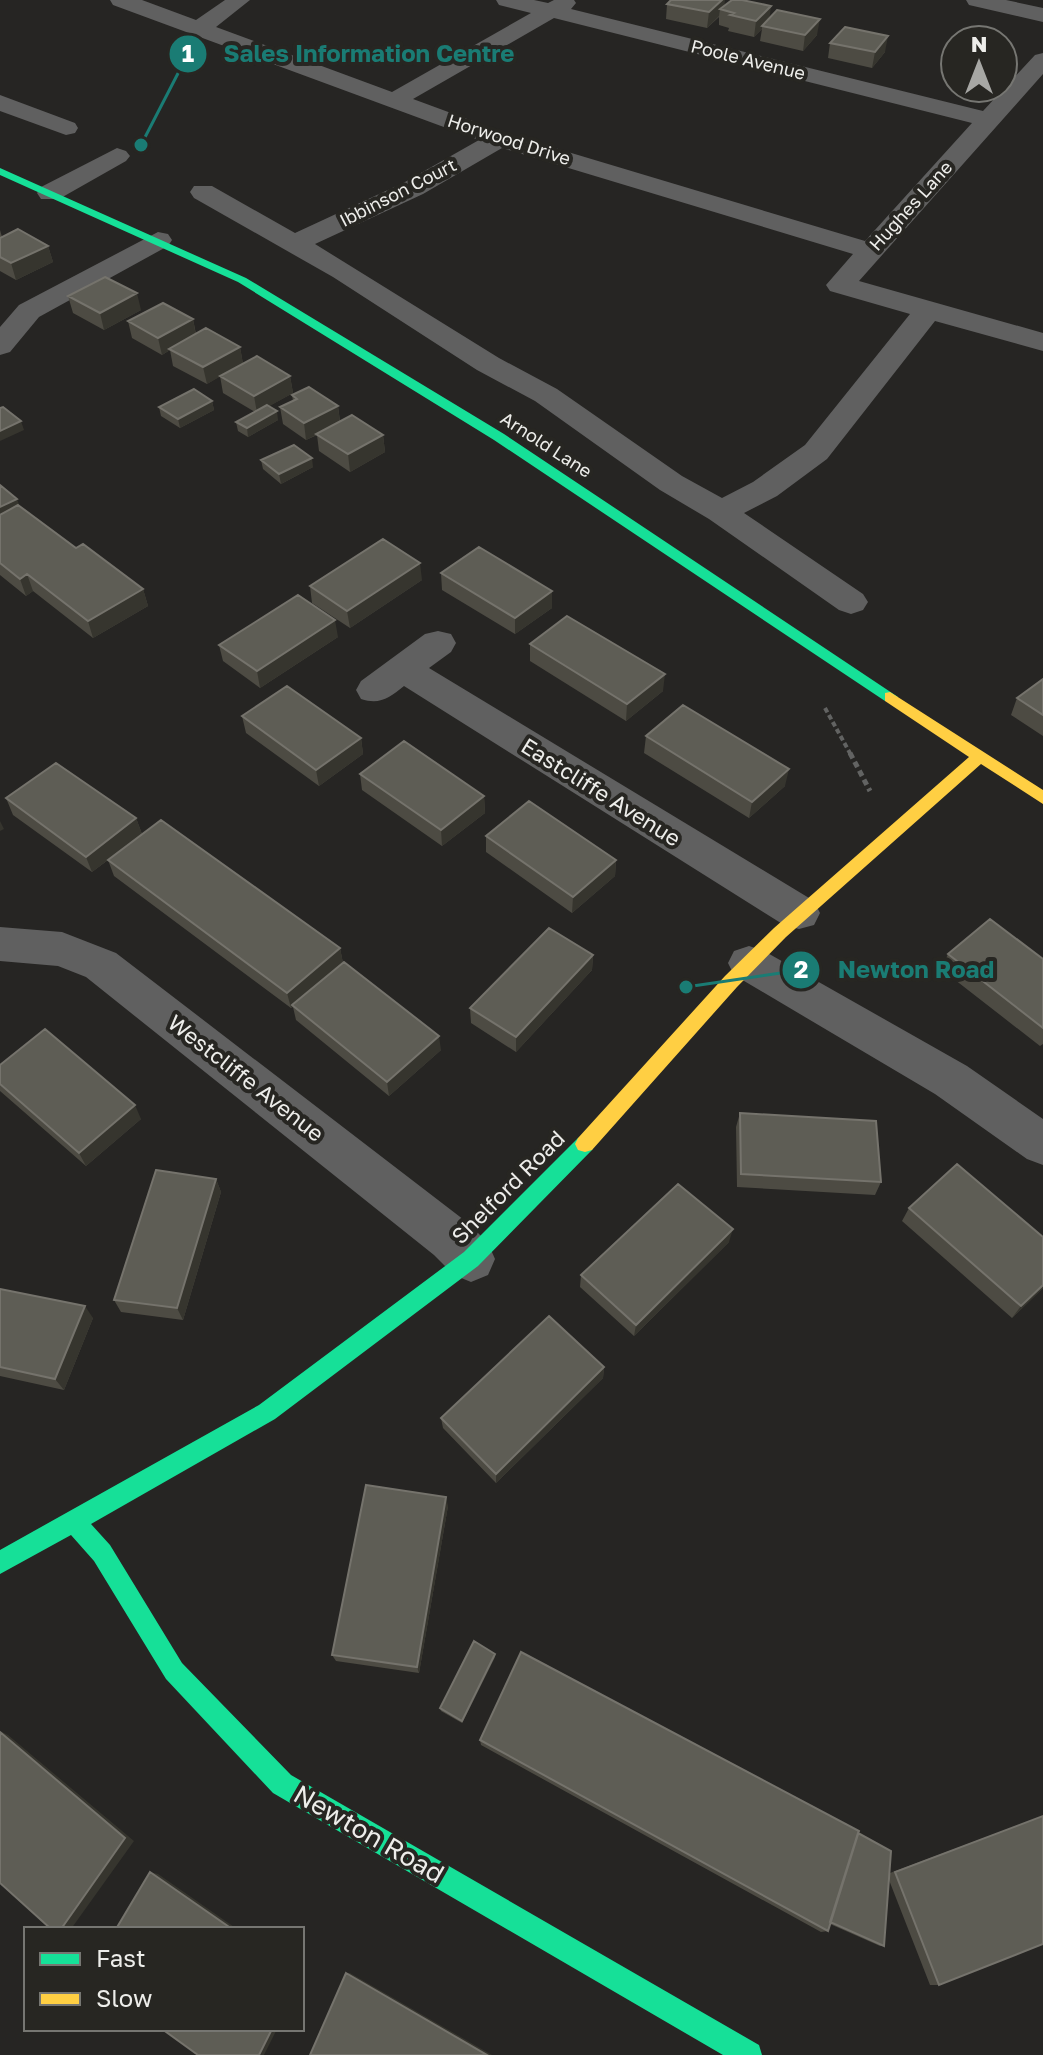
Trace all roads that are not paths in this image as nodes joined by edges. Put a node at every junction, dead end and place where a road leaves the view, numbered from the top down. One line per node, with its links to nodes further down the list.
1 (121, 0): 7 (street, Horwood Drive)
2 (239, 0): 7 (street)
3 (507, 0): 5 (street, Poole Avenue)
4 (977, 0): 6 (street)
5 (562, 6): 9 (street); 11 (street, Poole Avenue)
6 (1043, 15)
7 (199, 29): 9 (street, Horwood Drive)
8 (1043, 60): 11 (street, Hughes Lane)
9 (393, 101): 13 (street, Horwood Drive)
10 (0, 102): 12 (street)
11 (989, 120): 20 (street, Hughes Lane)
12 (66, 128)
13 (499, 139): 19 (street, Ibbinson Court); 20 (street, Horwood Drive)
14 (90, 142): 17 (street)
15 (0, 171): 17 (street, Arnold Lane)
16 (203, 192): 19 (street)
17 (50, 193): 18 (street, Arnold Lane)
18 (158, 240): 23 (street); 27 (street, Arnold Lane)
19 (295, 243): 24 (street)
20 (871, 251): 21 (street, Hughes Lane)
21 (928, 310): 22 (street); 24 (street)
22 (1043, 342)
23 (0, 346)
24 (721, 512): 25 (street)
25 (851, 602)
26 (438, 643): 29 (street, Eastcliffe Avenue)
27 (979, 757): 28 (street, Arnold Lane); 29 (street, Shelford Road)
28 (1043, 798)
29 (799, 913): 31 (street, Shelford Road)
30 (0, 944): 33 (street, Westcliffe Avenue)
31 (749, 963): 32 (street); 33 (street, Shelford Road)
32 (1043, 1145)
33 (471, 1259): 34 (street, Shelford Road)
34 (72, 1520): 35 (street, Shelford Road); 36 (street, Newton Road)
35 (0, 1563)
36 (749, 2055)

